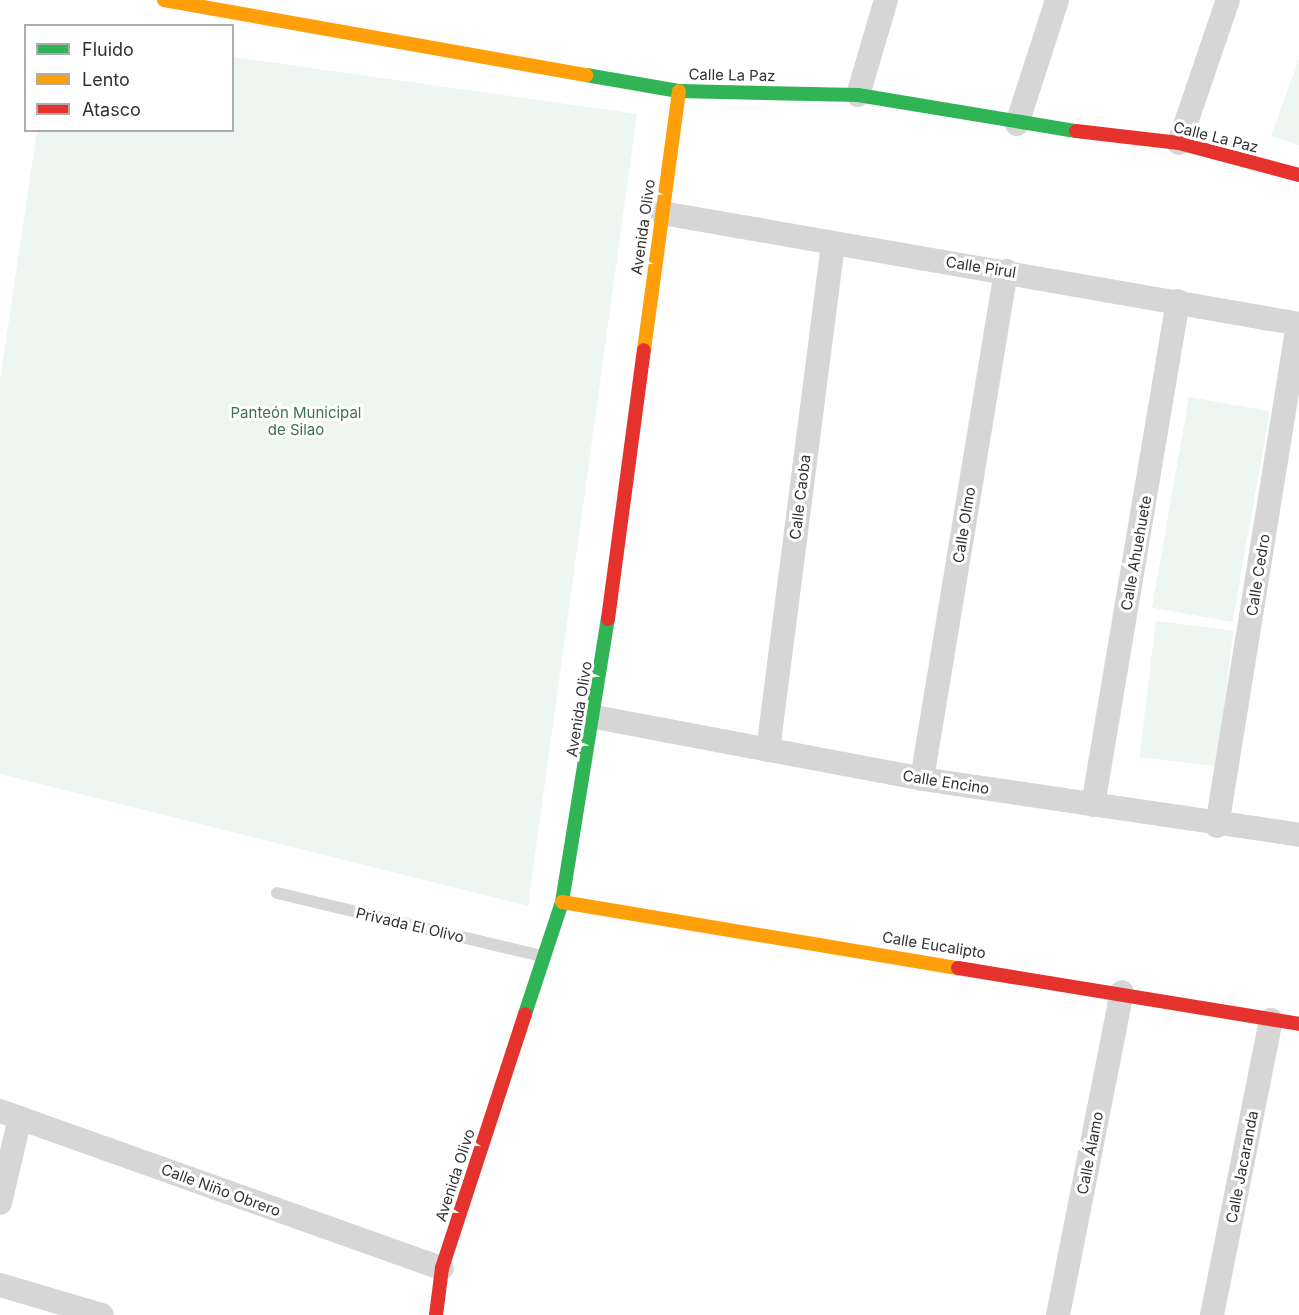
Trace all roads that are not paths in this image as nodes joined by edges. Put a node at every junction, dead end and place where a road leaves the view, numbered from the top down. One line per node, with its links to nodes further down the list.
1 (164, 0): 5 (street, Calle La Paz)
2 (886, 0): 7 (street)
3 (1056, 0): 8 (street)
4 (1228, 0): 9 (street)
5 (272, 9): 6 (street, Calle La Paz)
6 (679, 91): 7 (street, Calle La Paz); 11 (street, Avenida Olivo)
7 (858, 95): 8 (street, Calle La Paz)
8 (1017, 124): 9 (street, Calle La Paz)
9 (1179, 143): 10 (street, Calle La Paz)
10 (1299, 175)
11 (662, 213): 12 (street, Calle Pirul); 16 (street, Avenida Olivo)
12 (832, 244): 13 (street, Calle Pirul); 17 (street, Calle Caoba)
13 (1006, 271): 14 (street, Calle Pirul); 18 (street, Calle Olmo)
14 (1178, 301): 15 (street, Calle Pirul); 19 (street, Calle Ahuehuete)
15 (1299, 324): 20 (street, Calle Cedro)
16 (595, 717): 17 (street, Calle Encino); 23 (street, Avenida Olivo)
17 (768, 750): 18 (street, Calle Encino)
18 (922, 779): 19 (street, Calle Encino)
19 (1093, 805): 20 (street, Calle Encino)
20 (1217, 826): 21 (street, Calle Encino)
21 (1299, 835)
22 (277, 893): 24 (lane, Privada El Olivo)
23 (562, 902): 24 (street, Avenida Olivo); 25 (street, Calle Eucalipto)
24 (543, 957): 30 (street, Avenida Olivo)
25 (1122, 992): 26 (street, Calle Eucalipto); 34 (street, Calle Álamo)
26 (1271, 1020): 27 (street, Calle Eucalipto); 35 (street, Calle Jacaranda)
27 (1299, 1024)
28 (10, 1114): 29 (street); 30 (street, Calle Niño Obrero)
29 (0, 1203)
30 (442, 1268): 33 (street, Avenida Olivo)
31 (0, 1285): 32 (street)
32 (102, 1315)
33 (436, 1315)
34 (1058, 1315)
35 (1212, 1315)

